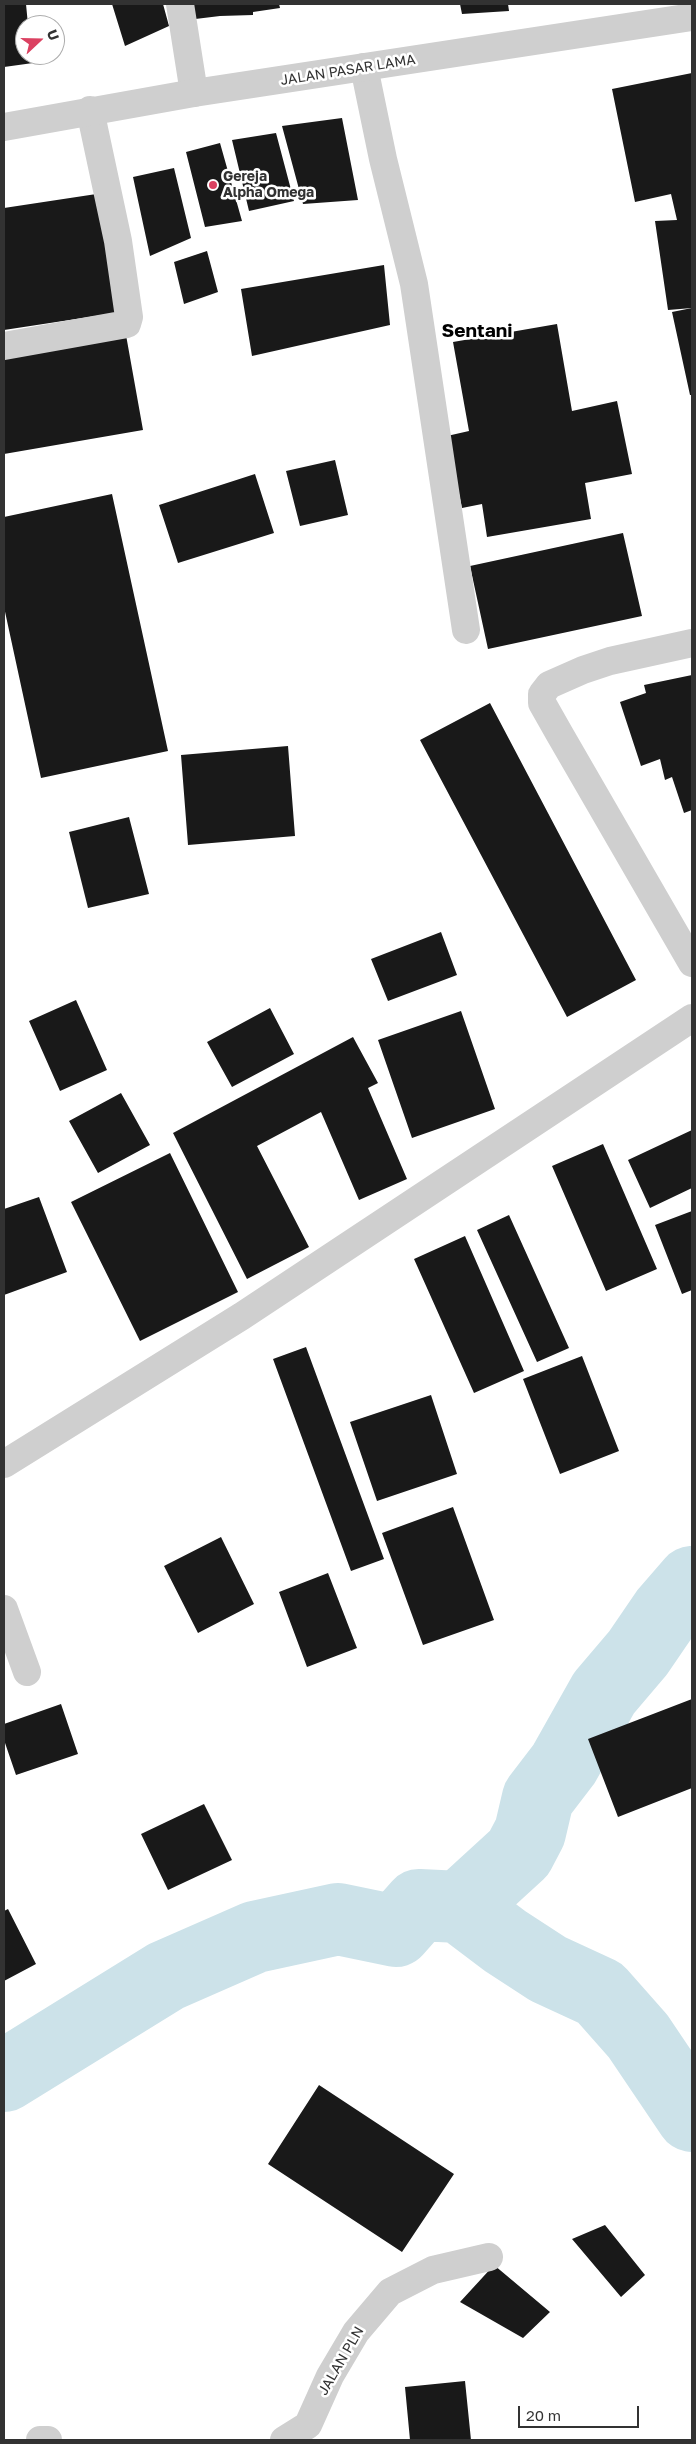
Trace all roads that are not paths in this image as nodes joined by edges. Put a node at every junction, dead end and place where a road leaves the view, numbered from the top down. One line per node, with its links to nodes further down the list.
1 (180, 4): 4 (street)
2 (692, 18): 3 (street, JALAN PASAR LAMA)
3 (364, 67): 4 (street, JALAN PASAR LAMA); 8 (street)
4 (194, 93): 5 (street, JALAN PASAR LAMA)
5 (90, 110): 6 (street, JALAN PASAR LAMA); 7 (street)
6 (4, 127)
7 (4, 346)
8 (466, 630)
9 (692, 643): 10 (street)
10 (692, 963)
11 (692, 1018): 12 (street)
12 (6, 1454)
13 (4, 1609): 14 (street)
14 (28, 1672)
15 (488, 2258): 18 (street, JALAN PLN)
16 (40, 2440): 17 (street)
17 (48, 2440)
18 (284, 2440)

